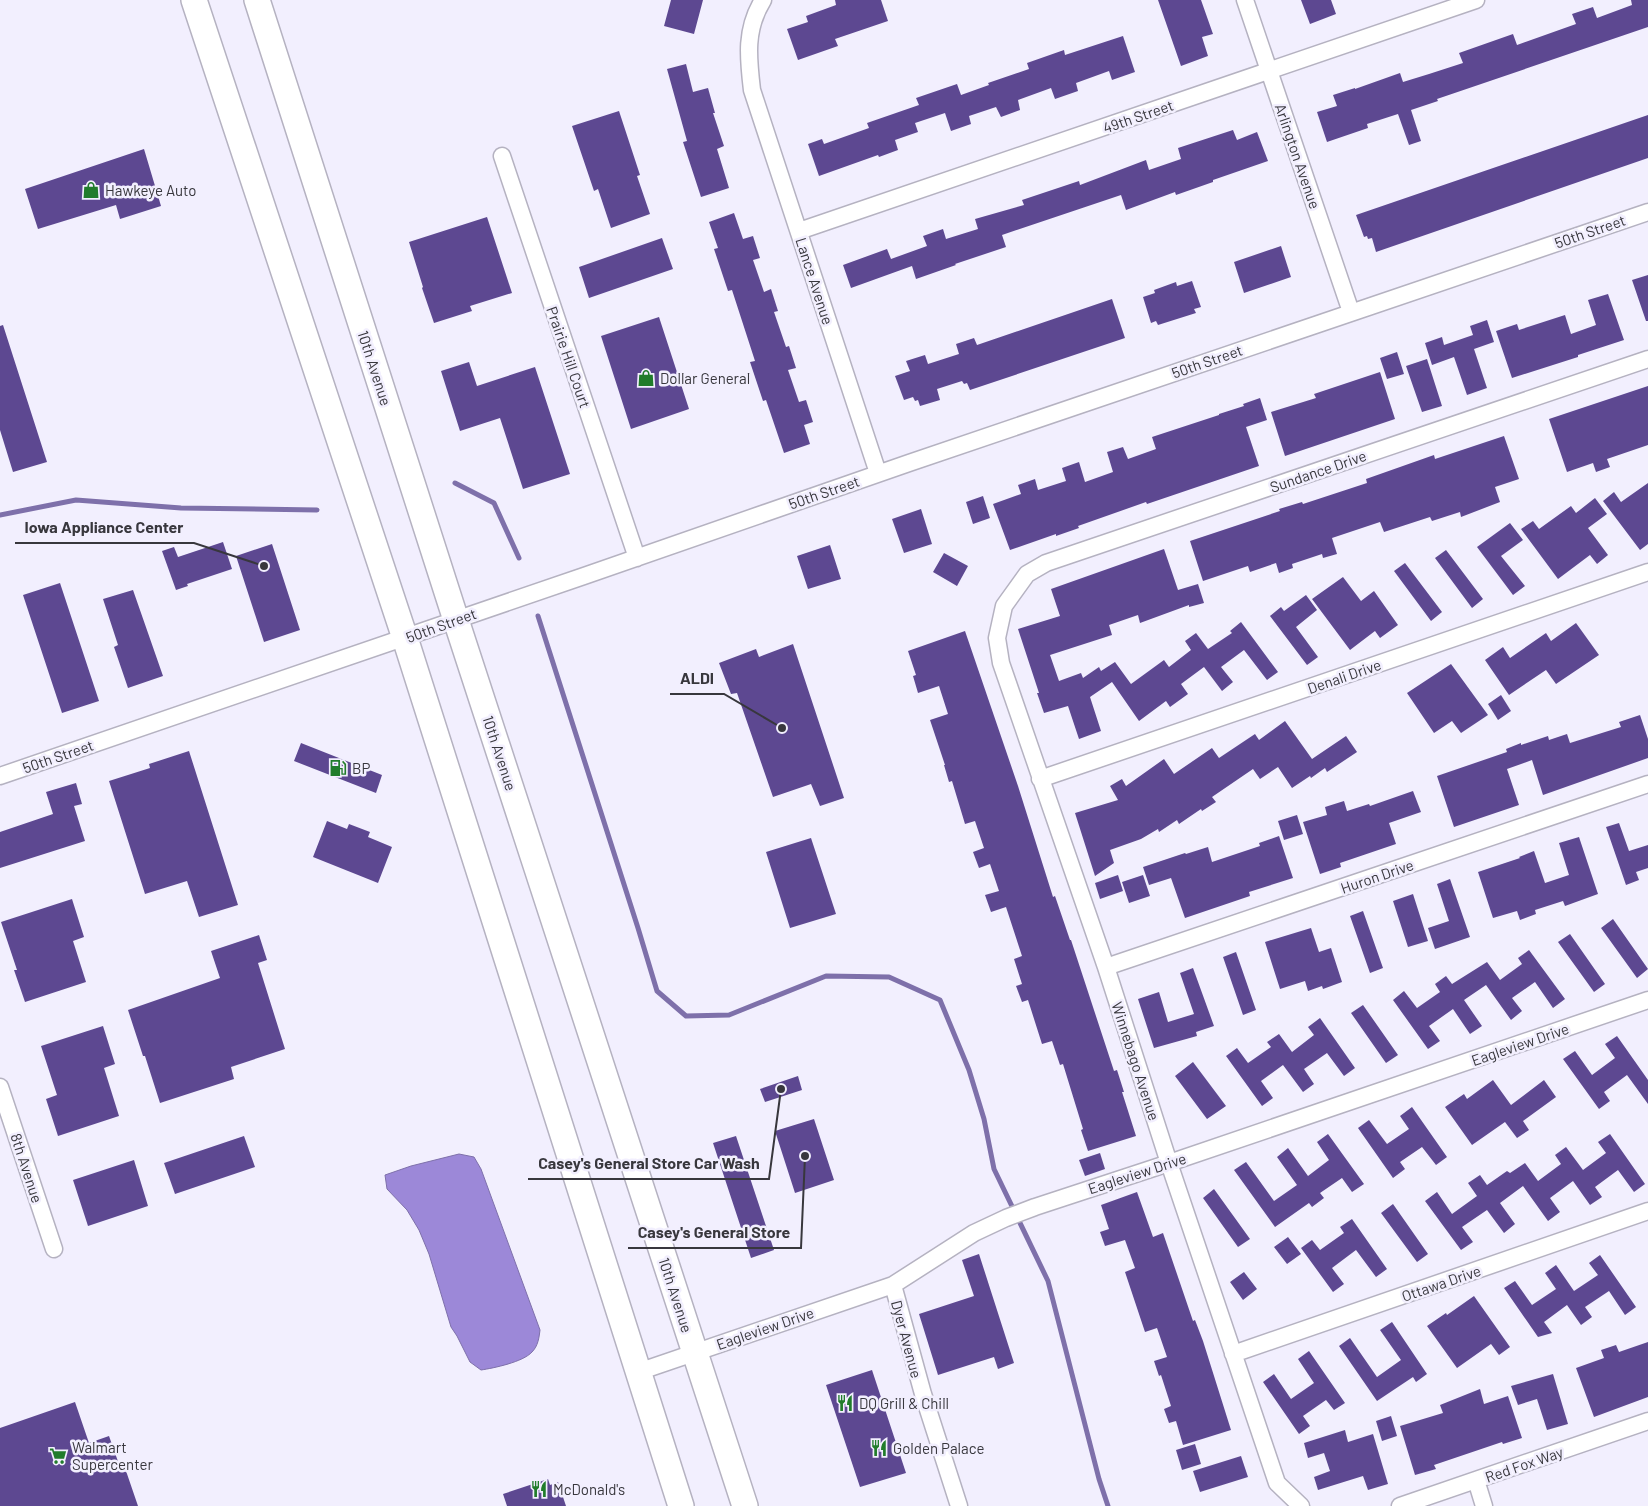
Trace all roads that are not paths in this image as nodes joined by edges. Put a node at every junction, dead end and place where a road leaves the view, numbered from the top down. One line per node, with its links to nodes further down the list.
1 (194, 0): 17 (main road)
2 (257, 0): 16 (main road, 10th Avenue)
3 (763, 0): 9 (street, Lance Avenue)
4 (1245, 0): 6 (street, Arlington Avenue)
5 (1476, 0): 6 (street, 49th Street)
6 (1269, 71): 9 (street, 49th Street); 10 (street, Arlington Avenue)
7 (502, 156): 13 (street, Prairie Hill Court)
8 (1648, 212): 10 (street, 50th Street)
9 (799, 231): 12 (street, Lance Avenue)
10 (1351, 312): 12 (street, 50th Street)
11 (1648, 359): 15 (street, Sundance Drive)
12 (878, 473): 13 (street, 50th Street)
13 (637, 558): 16 (street, 50th Street)
14 (1648, 572): 19 (street, Denali Drive)
15 (1004, 606): 19 (street, Winnebago Avenue)
16 (456, 620): 17 (street, 50th Street); 28 (main road, 10th Avenue)
17 (404, 638): 18 (street, 50th Street); 30 (main road)
18 (0, 776)
19 (1040, 779): 21 (street, Winnebago Avenue)
20 (1648, 784): 21 (street, Huron Drive)
21 (1106, 968): 24 (street, Winnebago Avenue)
22 (1648, 1000): 24 (street, Eagleview Drive)
23 (0, 1087): 26 (street, 8th Avenue)
24 (1169, 1163): 27 (street, Eagleview Drive); 29 (street, Winnebago Avenue)
25 (1648, 1211): 29 (street, Ottawa Drive)
26 (54, 1249)
27 (893, 1285): 28 (street, Eagleview Drive); 35 (street, Dyer Avenue)
28 (694, 1352): 30 (street, Eagleview Drive); 34 (main road, 10th Avenue)
29 (1233, 1354): 36 (street, Winnebago Avenue)
30 (638, 1372): 33 (main road)
31 (1648, 1421): 32 (street, Red Fox Way)
32 (1476, 1480): 37 (street, Red Fox Way); 38 (street)
33 (681, 1506)
34 (745, 1506)
35 (959, 1506)
36 (1301, 1506)
37 (1400, 1506)
38 (1484, 1506)

